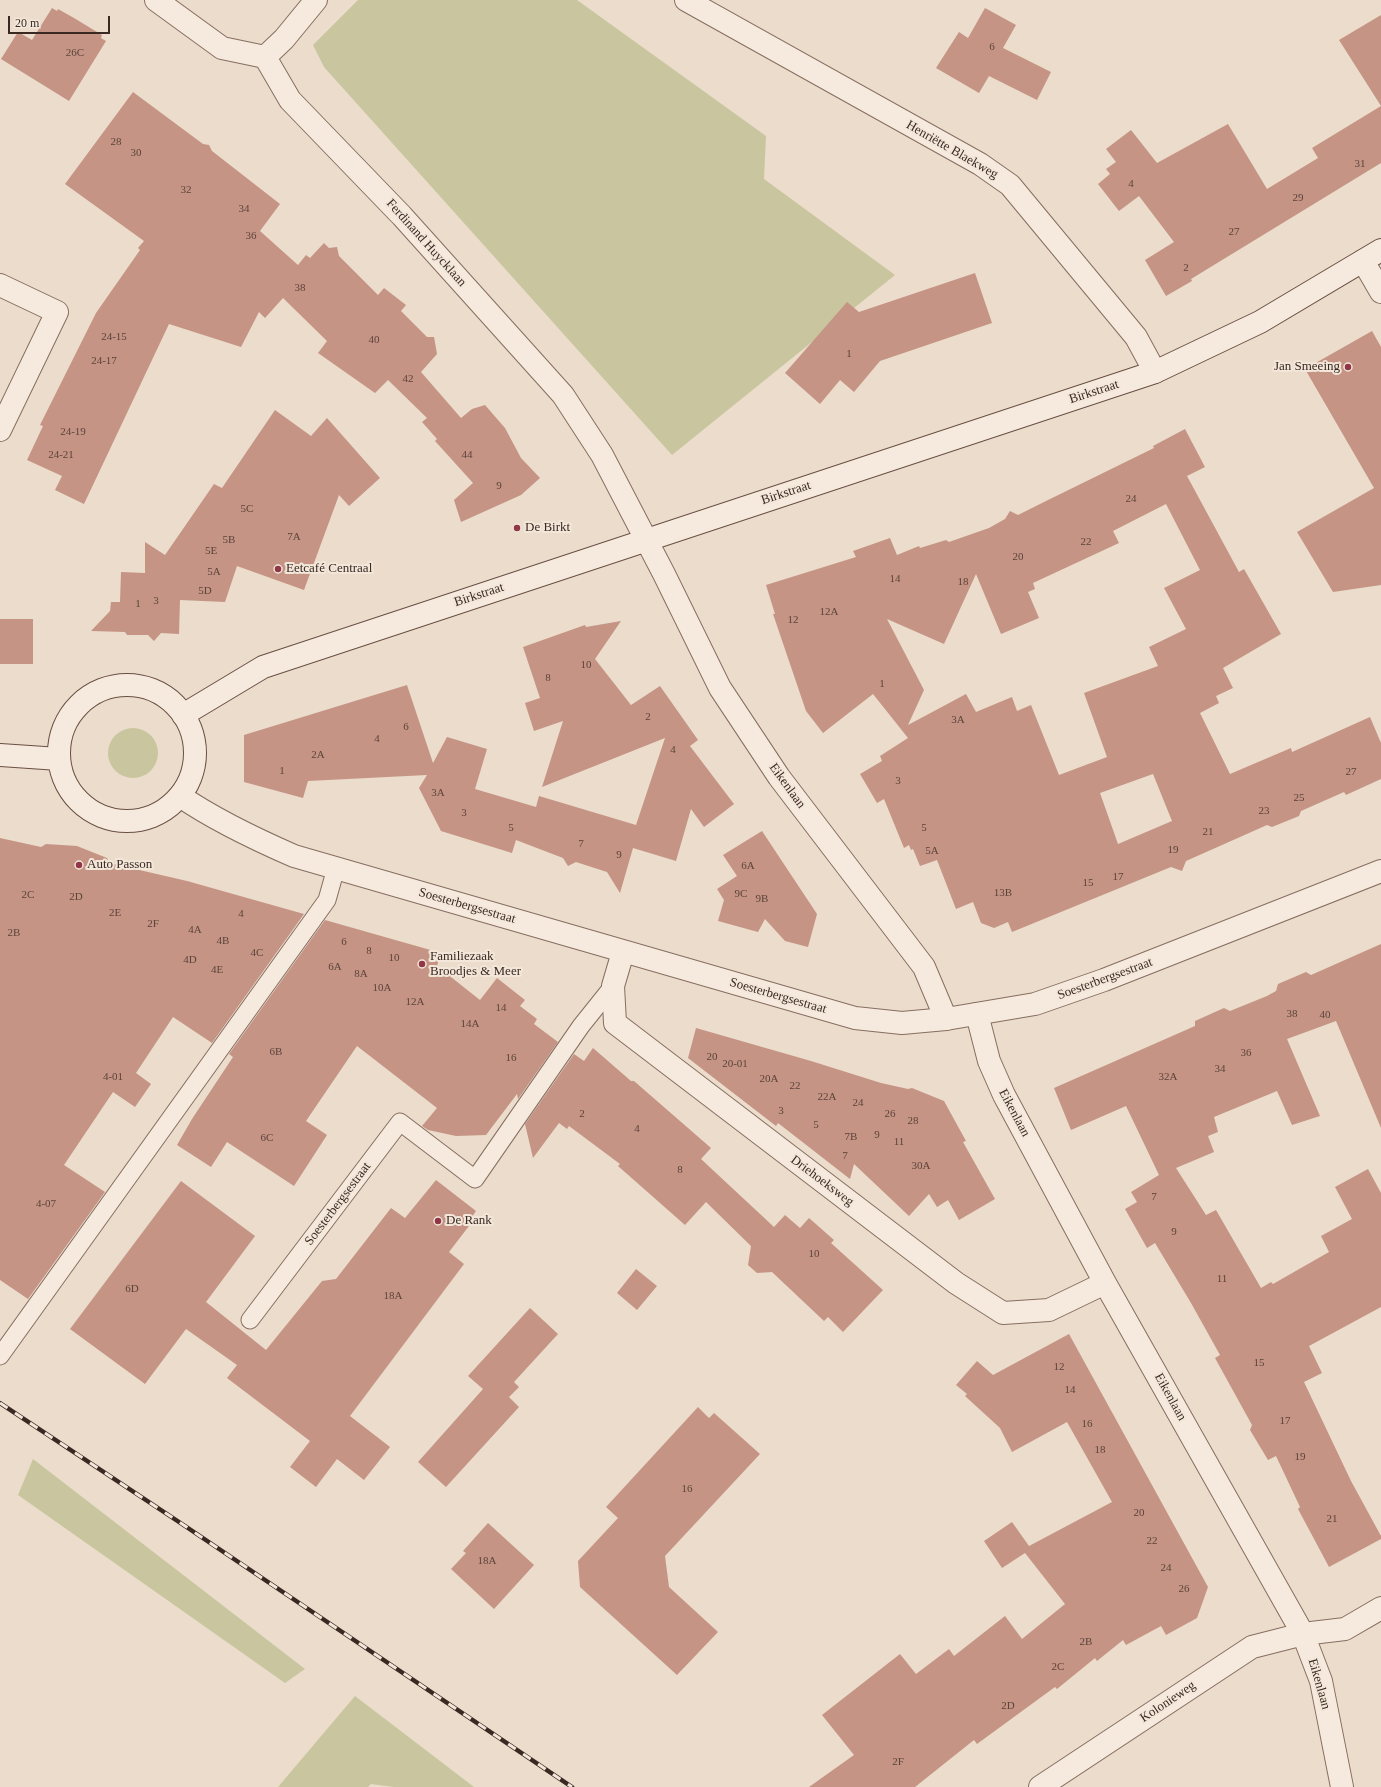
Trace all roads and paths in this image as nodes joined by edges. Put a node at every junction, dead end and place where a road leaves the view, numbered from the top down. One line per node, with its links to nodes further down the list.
1 (156, 0): 4 (street)
2 (316, 0): 4 (street)
3 (686, 0): 8 (street, Henriëtte Blaekweg)
4 (265, 57): 10 (street, Ferdinand Huycklaan)
5 (1372, 256): 7 (street); 8 (street, Birkstraat)
6 (0, 285): 9 (street)
7 (1381, 292)
8 (1155, 372): 10 (street, Birkstraat)
9 (0, 430)
10 (647, 540): 11 (street, Birkstraat); 20 (street, Eikenlaan)
11 (183, 715): 13 (street); 14 (street)
12 (0, 756): 13 (street)
13 (60, 759): 14 (street)
14 (180, 796): 15 (street, Soesterbergsestraat)
15 (336, 868): 17 (street, Soesterbergsestraat); 23 (lane)
16 (1381, 871): 19 (street, Soesterbergsestraat)
17 (623, 952): 18 (street, Driehoeksweg); 20 (street, Soesterbergsestraat)
18 (613, 986): 21 (street, Driehoeksweg); 22 (lane, Soesterbergsestraat)
19 (977, 1014): 20 (street, Soesterbergsestraat); 21 (street, Eikenlaan)
20 (946, 1020)
21 (1105, 1282): 25 (street, Eikenlaan)
22 (250, 1320)
23 (0, 1356)
24 (1381, 1608): 25 (street, Kolonieweg)
25 (1303, 1634): 26 (street, Kolonieweg); 27 (street, Eikenlaan)
26 (1040, 1787)
27 (1342, 1787)

